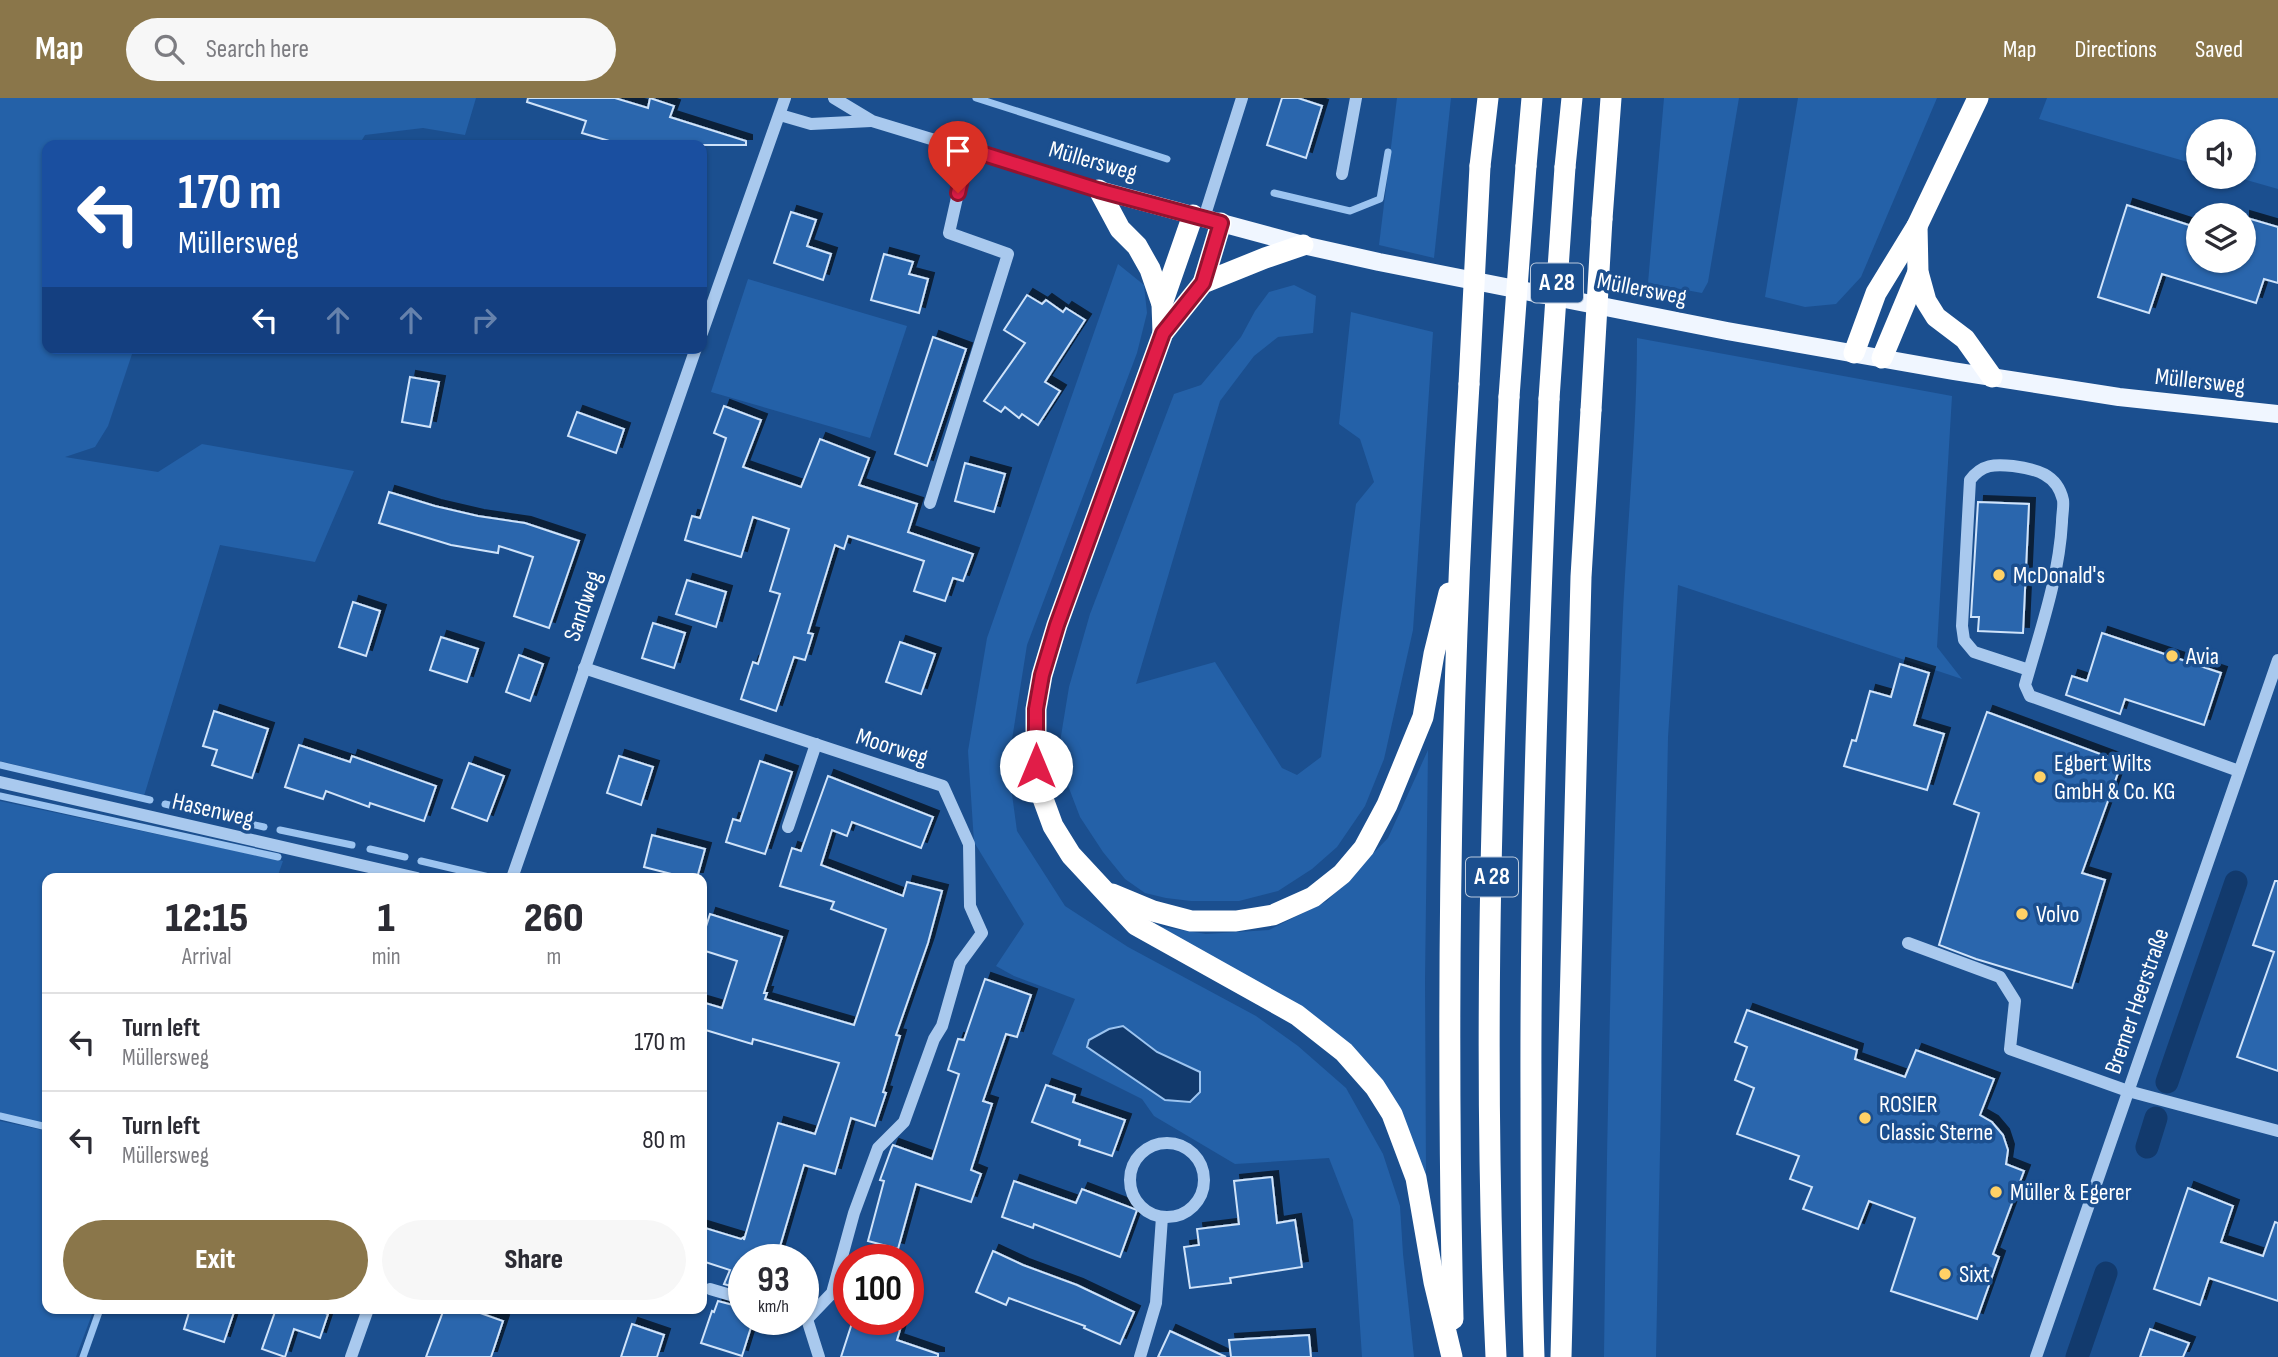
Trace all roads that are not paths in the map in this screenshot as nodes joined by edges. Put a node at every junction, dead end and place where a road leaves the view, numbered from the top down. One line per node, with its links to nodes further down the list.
1 (785, 98): 10 (street)
2 (834, 98): 11 (street, Müllersweg)
3 (1242, 98): 15 (street)
4 (1356, 98): 13 (street)
5 (1488, 98): 29 (highway, bridge)
6 (1532, 98): 53 (highway, A 28, bridge)
7 (1572, 98): 54 (highway, A 28, bridge)
8 (1611, 98): 55 (highway, bridge)
9 (1978, 98): 16 (highway)
10 (780, 115): 11 (street, Müllersweg); 21 (street)
11 (872, 121): 12 (street, Müllersweg)
12 (968, 149): 14 (street, Müllersweg); 28 (street)
13 (1342, 174)
14 (1098, 190): 15 (main road, Müllersweg); 20 (highway)
15 (1206, 219): 17 (main road, Müllersweg); 19 (highway); 20 (highway)
16 (1917, 226): 18 (highway); 23 (highway)
17 (1303, 245): 19 (highway); 23 (main road, Müllersweg)
18 (1918, 272): 25 (highway); 26 (highway)
19 (1203, 283): 22 (highway)
20 (1162, 304): 22 (highway)
21 (707, 319)
22 (1163, 333): 39 (highway)
23 (1854, 353): 25 (main road, Müllersweg)
24 (694, 354): 31 (street, Sandweg)
25 (1882, 358): 26 (main road, Müllersweg)
26 (1992, 377): 27 (main road, Müllersweg)
27 (2278, 414)
28 (930, 503)
29 (1459, 550): 39 (highway); 52 (highway)
30 (2278, 660): 34 (street, Bremer Heerstraße)
31 (584, 668): 33 (street, Moorweg); 38 (street, Sandweg)
32 (2029, 670): 32 (street); 34 (street)
33 (816, 744): 36 (street); 46 (street, Moorweg)
34 (2239, 771): 41 (street, Bremer Heerstraße)
35 (0, 782): 37 (street, Hasenweg)
36 (788, 827)
37 (395, 873)
38 (514, 873)
39 (1104, 890): 52 (highway)
40 (1909, 943): 41 (street)
41 (2128, 1091): 42 (street); 56 (street, Bremer Heerstraße)
42 (2278, 1131)
43 (1163, 1217): 43 (street); 51 (street)
44 (710, 1289): 45 (street)
45 (728, 1295)
46 (819, 1305)
47 (366, 1314): 49 (street)
48 (811, 1335): 50 (street)
49 (351, 1357)
50 (819, 1357)
51 (1140, 1357)
52 (1452, 1357)
53 (1496, 1357)
54 (1534, 1357)
55 (1561, 1357)
56 (2036, 1357)

